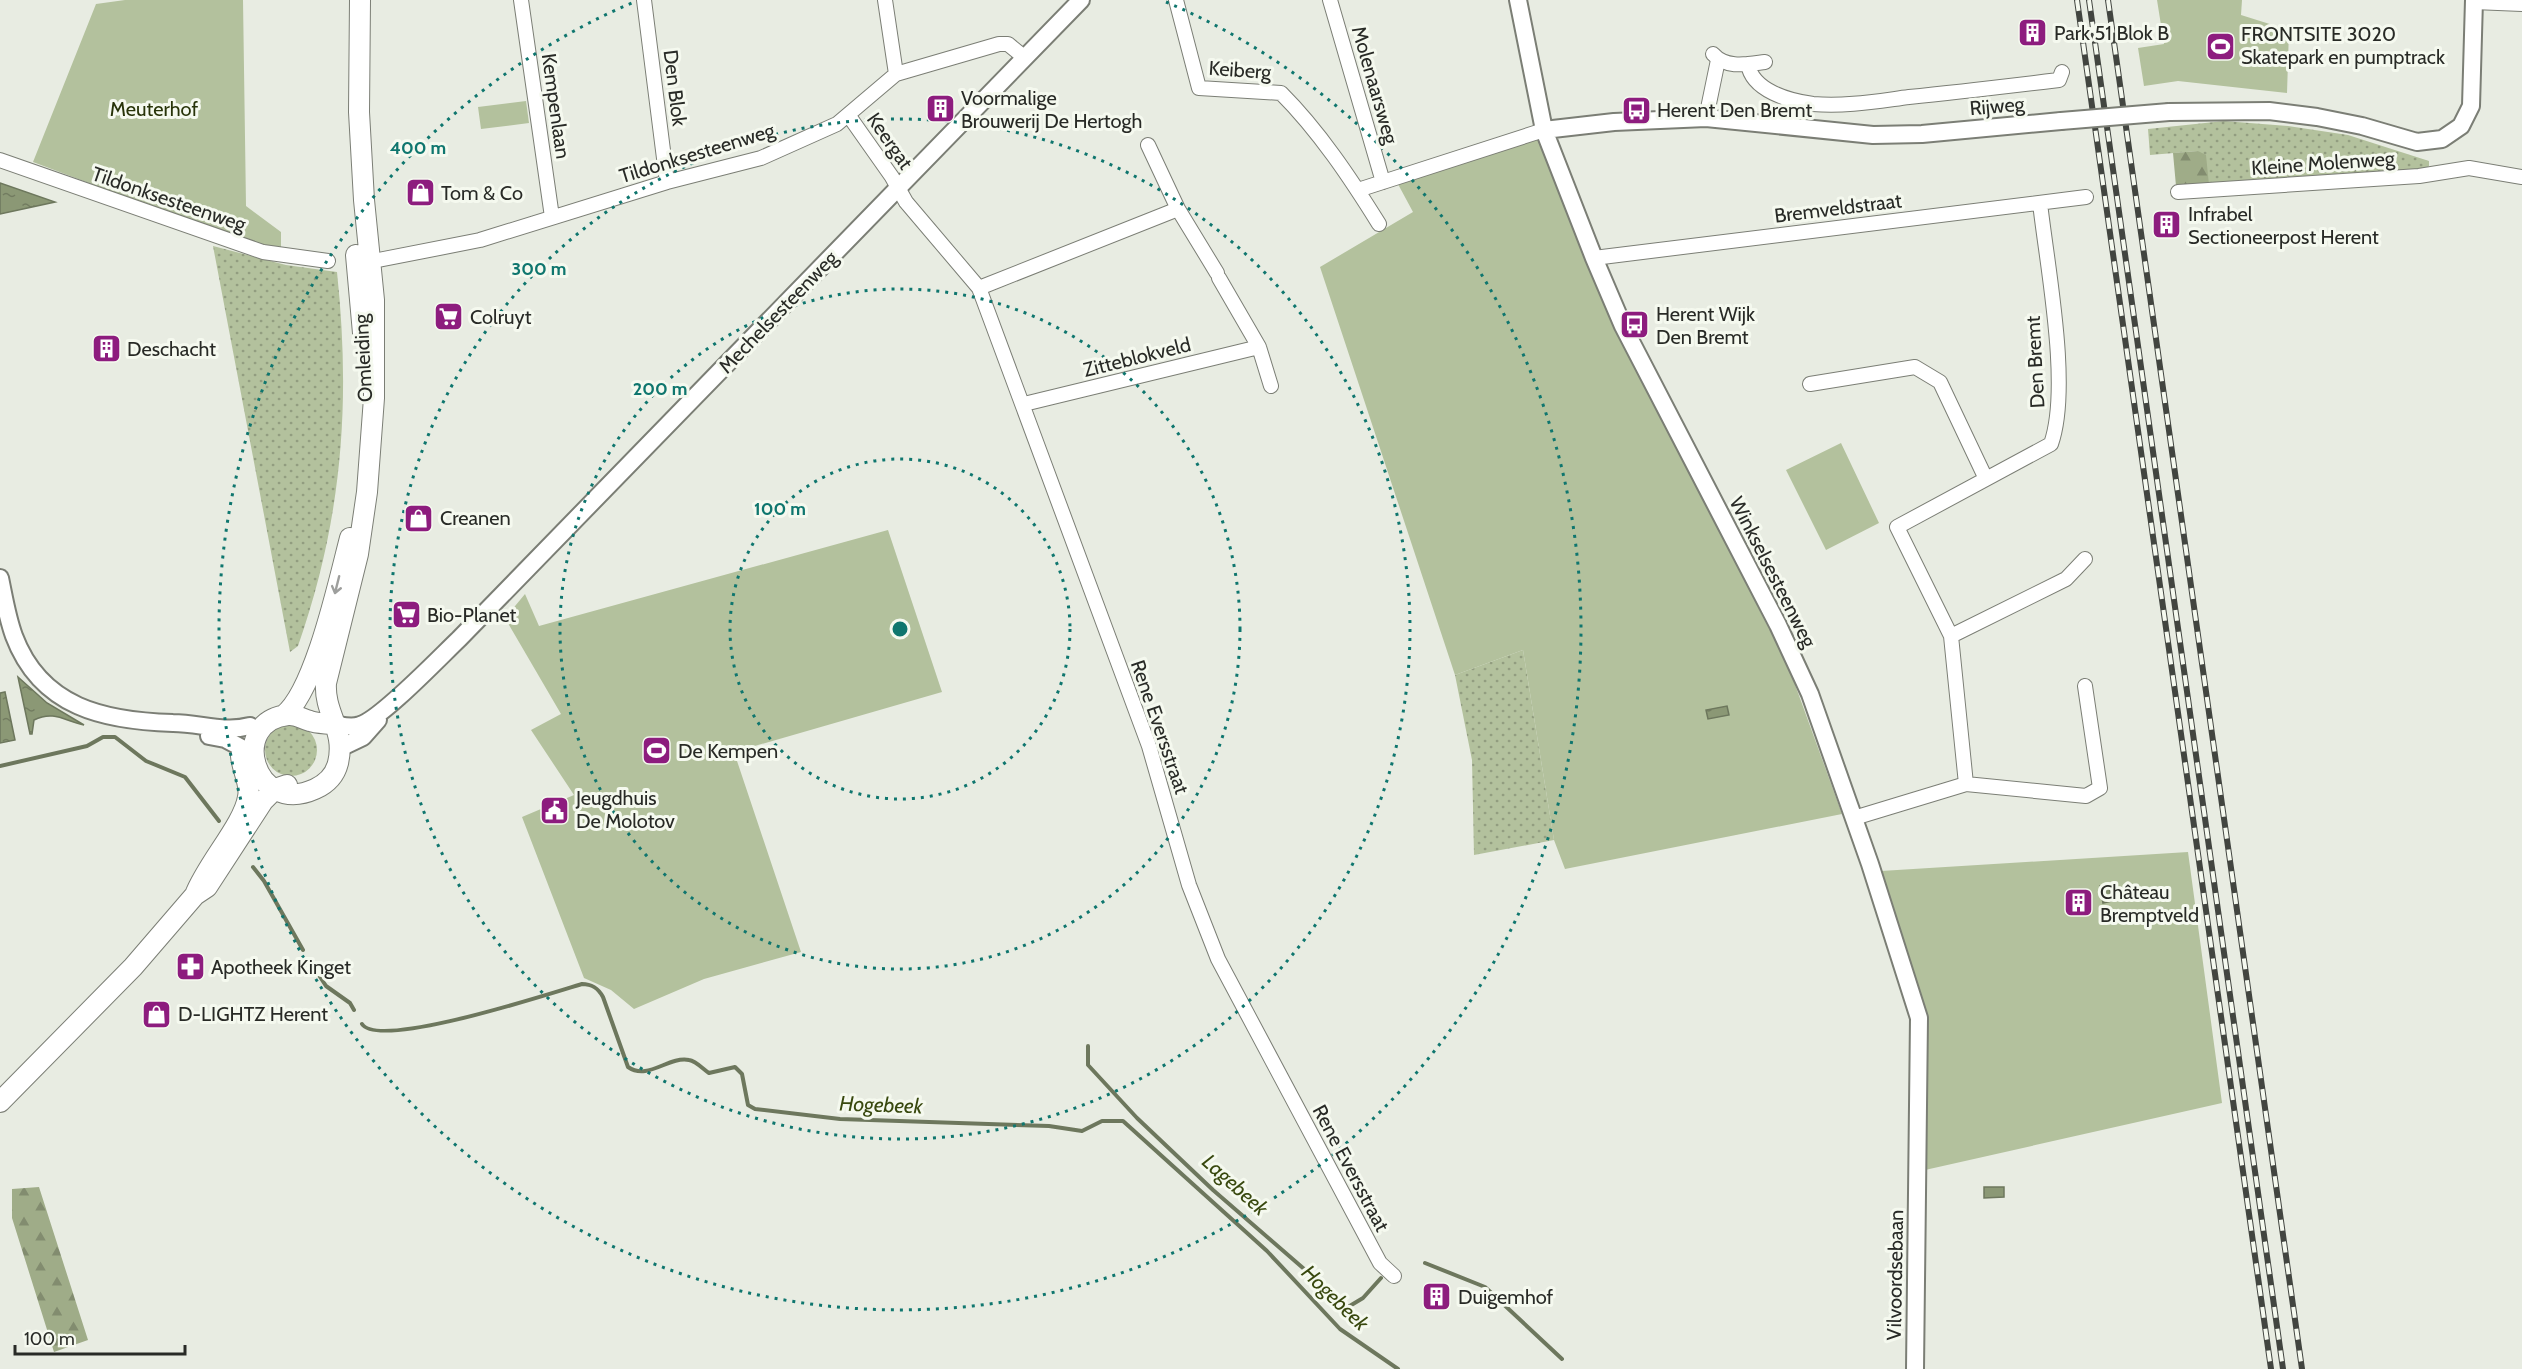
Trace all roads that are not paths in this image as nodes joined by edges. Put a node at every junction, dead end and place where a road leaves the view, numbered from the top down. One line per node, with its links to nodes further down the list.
1 (351, 0): 36 (main road, Omleiding)
2 (360, 0): 36 (main road, Omleiding)
3 (521, 0): 32 (street, Kempenlaan)
4 (644, 0): 24 (street, Den Blok)
5 (885, 0): 17 (street)
6 (1082, 0): 13 (street, Mechelsesteenweg)
7 (1176, 0): 27 (street, Keiberg)
8 (1330, 0): 25 (street, Molenaarsweg)
9 (1518, 0): 20 (street, Winkselsesteenweg)
10 (2474, 1): 11 (street); 19 (street, Rijweg, bridge)
11 (2494, 1): 12 (street)
12 (2522, 4)
13 (1025, 58): 17 (street, Tildonksesteenweg); 26 (street, Mechelsesteenweg)
14 (1765, 62): 15 (street)
15 (1748, 64): 16 (street); 19 (street)
16 (2062, 72)
17 (896, 74): 18 (street, Tildonksesteenweg)
18 (849, 116): 24 (street, Tildonksesteenweg); 26 (street, Keergat)
19 (1706, 118): 20 (street, Rijweg)
20 (1544, 130): 25 (street); 34 (street, Winkselsesteenweg)
21 (1148, 145): 31 (street)
22 (0, 160): 35 (street, Tildonksesteenweg)
23 (2522, 177): 28 (street, Kleine Molenweg)
24 (667, 182): 32 (street, Tildonksesteenweg)
25 (1383, 182): 27 (street)
26 (898, 188): 37 (street, Rene Eversstraat); 47 (street, Mechelsesteenweg)
27 (1358, 190): 33 (street, Keiberg)
28 (2178, 192)
29 (2086, 197): 30 (street, Bremveldstraat)
30 (2040, 203): 34 (street, Bremveldstraat); 42 (street, Den Bremt)
31 (1178, 209): 37 (street); 38 (street)
32 (552, 217): 36 (street, Tildonksesteenweg)
33 (1379, 224)
34 (1594, 258): 57 (street, Winkselsesteenweg)
35 (328, 261)
36 (363, 264): 48 (main road, Omleiding, one-way to 48); 49 (main road, Omleiding)
37 (979, 288): 41 (street, Rene Eversstraat)
38 (1258, 347): 40 (street); 41 (street, Zitteblokveld)
39 (1810, 384): 42 (street)
40 (1271, 386)
41 (1024, 404): 62 (street, Rene Eversstraat)
42 (1986, 479): 45 (street, Den Bremt)
43 (2085, 560): 45 (street)
44 (0, 578): 50 (street)
45 (1951, 636): 54 (street, Den Bremt)
46 (2085, 686): 54 (street)
47 (396, 698): 49 (street, Mechelsesteenweg); 52 (street, Mechelsesteenweg)
48 (283, 710): 49 (main road); 51 (main road); 53 (main road)
49 (329, 723): 52 (main road); 55 (main road)
50 (165, 724): 51 (street); 53 (street)
51 (250, 726): 53 (main road)
52 (340, 748): 56 (main road)
53 (248, 755): 55 (main road); 58 (main road)
54 (1966, 784): 57 (street)
55 (275, 789): 56 (main road); 58 (main road)
56 (297, 794): 59 (main road)
57 (1854, 818): 61 (street, Winkselsesteenweg)
58 (195, 895): 59 (main road)
59 (133, 967): 60 (main road)
60 (0, 1102)
61 (1918, 1182): 63 (street, Vilvoordsebaan)
62 (1394, 1276)
63 (1915, 1369)

